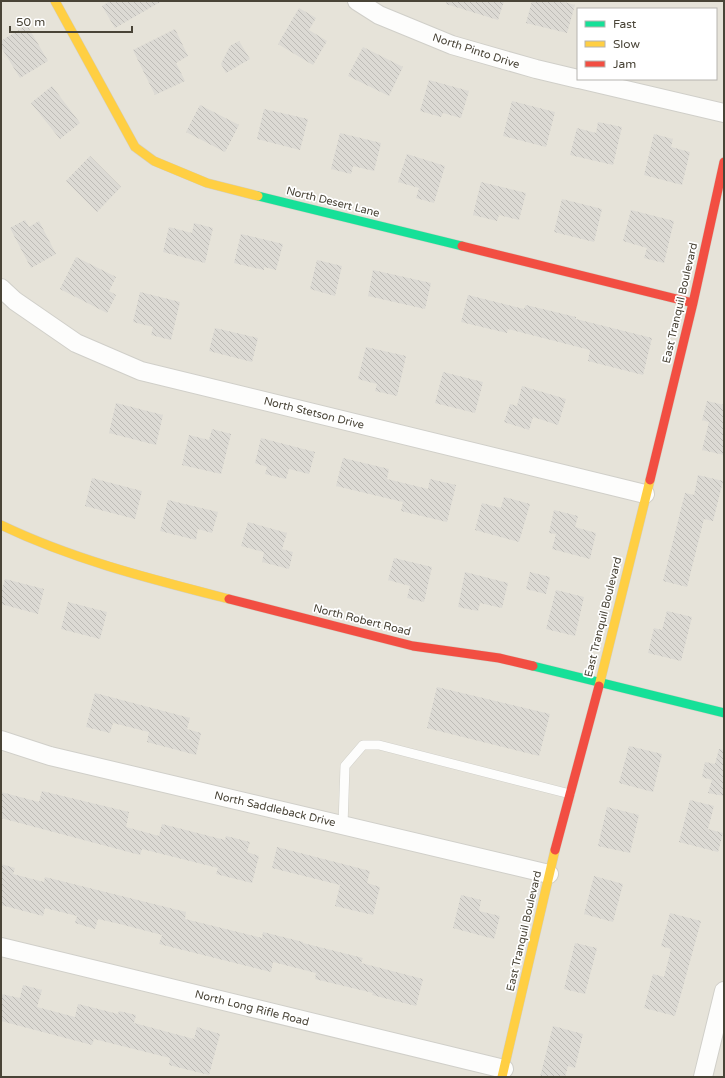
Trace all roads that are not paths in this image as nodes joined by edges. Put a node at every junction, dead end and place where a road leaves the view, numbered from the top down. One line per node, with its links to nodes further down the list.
1 (56, 1): 8 (street, North Desert Lane)
2 (357, 1): 3 (street, North Pinto Drive)
3 (577, 79)
4 (582, 80): 5 (street, North Pinto Drive)
5 (724, 113)
6 (724, 162): 8 (street, East Tranquil Boulevard)
7 (1, 288): 9 (street, North Stetson Drive)
8 (693, 303): 9 (street, East Tranquil Boulevard)
9 (645, 494): 11 (street, East Tranquil Boulevard)
10 (1, 525): 11 (street, North Robert Road)
11 (600, 683): 12 (street, North Robert Road); 14 (street, East Tranquil Boulevard)
12 (724, 713)
13 (1, 740): 15 (street, North Saddleback Drive)
14 (570, 794): 15 (lane); 16 (street, East Tranquil Boulevard)
15 (343, 825): 16 (street, North Saddleback Drive)
16 (549, 874): 19 (street, East Tranquil Boulevard)
17 (1, 947): 19 (street, North Long Rifle Road)
18 (724, 991): 20 (street)
19 (503, 1073)
20 (704, 1077)

